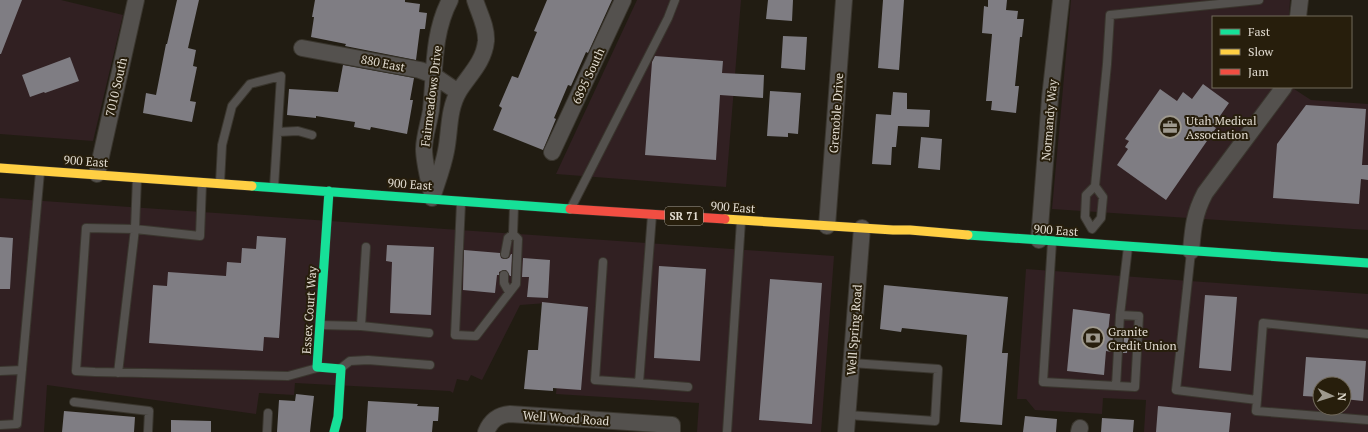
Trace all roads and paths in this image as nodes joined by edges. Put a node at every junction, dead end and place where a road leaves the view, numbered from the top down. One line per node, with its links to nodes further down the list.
1 (136, 0): 20 (street, 7010 South)
2 (450, 0): 12 (street, Fairmeadows Drive)
3 (474, 0): 14 (street, Fairmeadows Drive)
4 (623, 0): 17 (street, 6895 South)
5 (675, 0): 30 (lane)
6 (844, 0): 33 (street, Grenoble Drive)
7 (1061, 0): 38 (street, Normandy Way)
8 (1259, 0): 24 (lane)
9 (1300, 0): 10 (street)
10 (1298, 16)
11 (302, 48): 12 (street, 880 East)
12 (433, 75): 14 (street, 880 East); 27 (street, Fairmeadows Drive)
13 (1283, 88): 42 (street)
14 (458, 92): 27 (street, Fairmeadows Drive)
15 (278, 132): 16 (lane); 23 (lane); 25 (lane)
16 (312, 135)
17 (552, 152)
18 (0, 168): 19 (main road, 900 East / SR 71)
19 (40, 171): 20 (main road, 900 East / SR 71); 57 (lane)
20 (97, 174): 21 (main road, 900 East / SR 71)
21 (137, 177): 22 (main road, 900 East / SR 71); 35 (lane)
22 (202, 182): 23 (main road, 900 East / SR 71); 35 (lane)
23 (220, 184): 25 (main road, 900 East / SR 71)
24 (1095, 186): 36 (lane); 36 (lane)
25 (274, 187): 26 (main road, 900 East / SR 71)
26 (329, 191): 27 (main road, 900 East / SR 71); 49 (main road, Essex Court Way)
27 (432, 198): 28 (main road, 900 East / SR 71)
28 (461, 200): 29 (main road, 900 East / SR 71); 47 (lane)
29 (514, 205): 30 (main road, 900 East / SR 71); 37 (lane)
30 (571, 208): 31 (main road, 900 East / SR 71)
31 (652, 214): 32 (main road, 900 East / SR 71); 60 (lane)
32 (741, 220): 33 (main road, 900 East / SR 71); 75 (lane)
33 (827, 226): 34 (main road, 900 East / SR 71)
34 (862, 228): 38 (main road, 900 East / SR 71); 53 (street, Well Spring Road)
35 (134, 229): 59 (lane); 59 (lane)
36 (1092, 229): 39 (lane)
37 (513, 234): 43 (lane); 47 (lane)
38 (1046, 241): 39 (main road, 900 East / SR 71); 61 (lane)
39 (1093, 244): 40 (main road, 900 East / SR 71)
40 (1128, 246): 42 (main road, 900 East / SR 71); 48 (lane)
41 (366, 247): 50 (lane)
42 (1191, 251): 45 (main road, 900 East / SR 71); 63 (lane)
43 (505, 254)
44 (602, 262): 60 (lane)
45 (1368, 263)
46 (504, 275): 47 (lane)
47 (509, 292)
48 (1120, 315): 61 (lane); 61 (lane)
49 (319, 324): 50 (lane); 55 (main road, Essex Court Way)
50 (361, 326): 51 (lane)
51 (429, 333)
52 (1368, 334): 63 (lane)
53 (852, 364): 66 (street, Well Spring Road); 66 (lane)
54 (430, 365): 56 (lane)
55 (317, 368): 56 (main road, Essex Court Way); 59 (lane)
56 (341, 369): 72 (main road)
57 (22, 370): 58 (lane); 69 (lane)
58 (0, 371)
59 (118, 373)
60 (639, 383): 62 (lane)
61 (1116, 386)
62 (688, 387)
63 (1257, 400): 67 (lane)
64 (74, 402): 70 (lane)
65 (268, 412): 71 (lane)
66 (848, 415): 76 (street, Well Spring Road)
67 (1368, 420)
68 (0, 425): 69 (lane)
69 (17, 428)
70 (148, 432)
71 (267, 432)
72 (334, 432)
73 (486, 432): 74 (street, Well Wood Road)
74 (672, 432)
75 (727, 432)
76 (846, 432)

